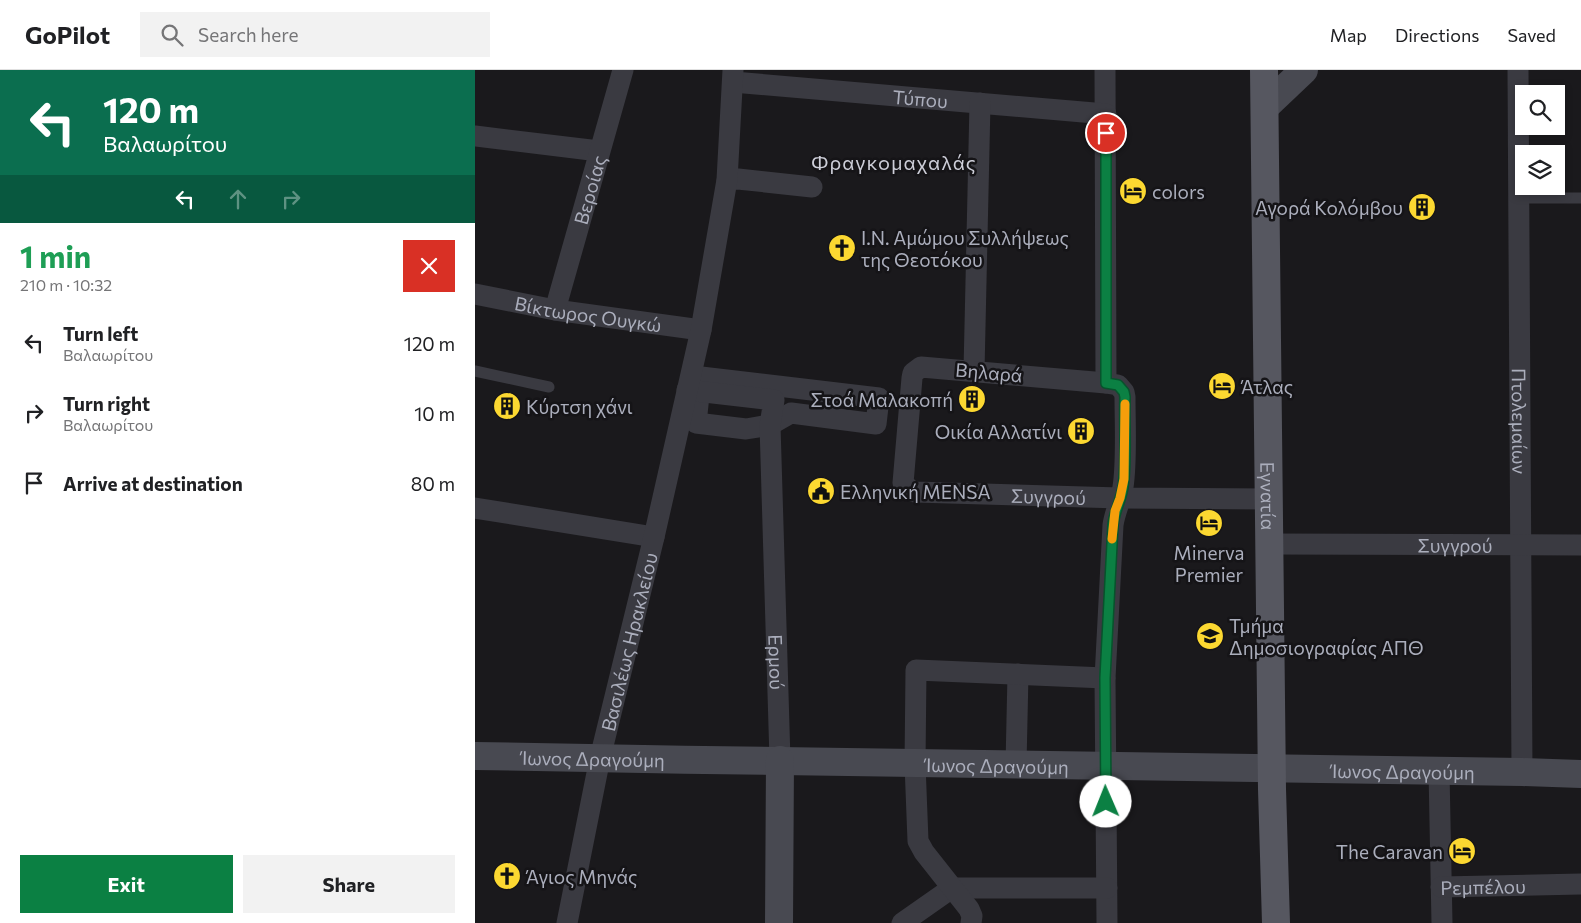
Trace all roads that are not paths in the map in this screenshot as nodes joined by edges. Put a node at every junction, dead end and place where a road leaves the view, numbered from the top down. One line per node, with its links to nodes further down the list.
1 (623, 70): 11 (street, Βεροίας)
2 (1105, 70): 9 (street)
3 (1264, 70): 8 (main road, Εγνατία)
4 (1304, 70): 8 (main road)
5 (1519, 70): 14 (street, Πτολεμαίων)
6 (733, 76): 7 (street, Τύπου); 12 (street)
7 (980, 103): 9 (street, Τύπου); 20 (street)
8 (1265, 107): 27 (main road, Εγνατία)
9 (1106, 114): 21 (street)
10 (475, 136): 11 (street)
11 (599, 151): 17 (street, Βεροίας)
12 (727, 180): 13 (street); 18 (street)
13 (812, 188)
14 (1519, 198): 15 (lane); 31 (street, Πτολεμαίων)
15 (1581, 198)
16 (475, 294): 17 (street, Βίκτωρος Ουγκώ)
17 (555, 310): 18 (street, Βίκτωρος Ουγκώ)
18 (701, 330): 23 (street)
19 (475, 371): 22 (lane)
20 (973, 371): 21 (street, Βηλαρά); 24 (street, Βηλαρά)
21 (1106, 383): 26 (street)
22 (549, 387)
23 (693, 391): 25 (street, Ερμού); 25 (street); 25 (street); 29 (street, Βασιλέως Ηρακλείου)
24 (908, 412): 26 (street, Συγγρού)
25 (770, 424): 37 (street, Ερμού)
26 (1120, 498): 27 (street, Συγγρού); 34 (street)
27 (1269, 499): 30 (main road, Εγνατία)
28 (475, 508): 29 (street)
29 (654, 538): 36 (street, Βασιλέως Ηρακλείου)
30 (1269, 544): 31 (street, Συγγρού); 41 (main road, Εγνατία)
31 (1520, 544): 32 (street, Συγγρού); 43 (street, Πτολεμαίων)
32 (1581, 545)
33 (1018, 674): 34 (street); 38 (street); 39 (street)
34 (1105, 678): 40 (street)
35 (475, 756): 36 (main road, Ίωνος Δραγούμη)
36 (600, 758): 37 (main road, Ίωνος Δραγούμη); 49 (street, Βασιλέως Ηρακλείου)
37 (780, 760): 38 (main road, Ίωνος Δραγούμη); 50 (main road, Ερμού)
38 (915, 764): 39 (main road, Ίωνος Δραγούμη); 47 (street)
39 (1016, 765): 40 (main road, Ίωνος Δραγούμη)
40 (1106, 767): 41 (main road, Ίωνος Δραγούμη); 48 (street)
41 (1272, 768): 42 (main road, Ίωνος Δραγούμη); 54 (main road, Εγνατία)
42 (1439, 771): 43 (main road, Ίωνος Δραγούμη); 46 (street, Ρεμπέλου)
43 (1523, 772): 44 (main road, Ίωνος Δραγούμη)
44 (1581, 774)
45 (1581, 884): 46 (street, Ρεμπέλου)
46 (1441, 886): 55 (street)
47 (953, 888): 48 (street); 51 (street); 52 (street)
48 (1107, 888): 53 (street)
49 (567, 923)
50 (779, 923)
51 (902, 923)
52 (971, 923)
53 (1107, 923)
54 (1276, 923)
55 (1442, 923)

